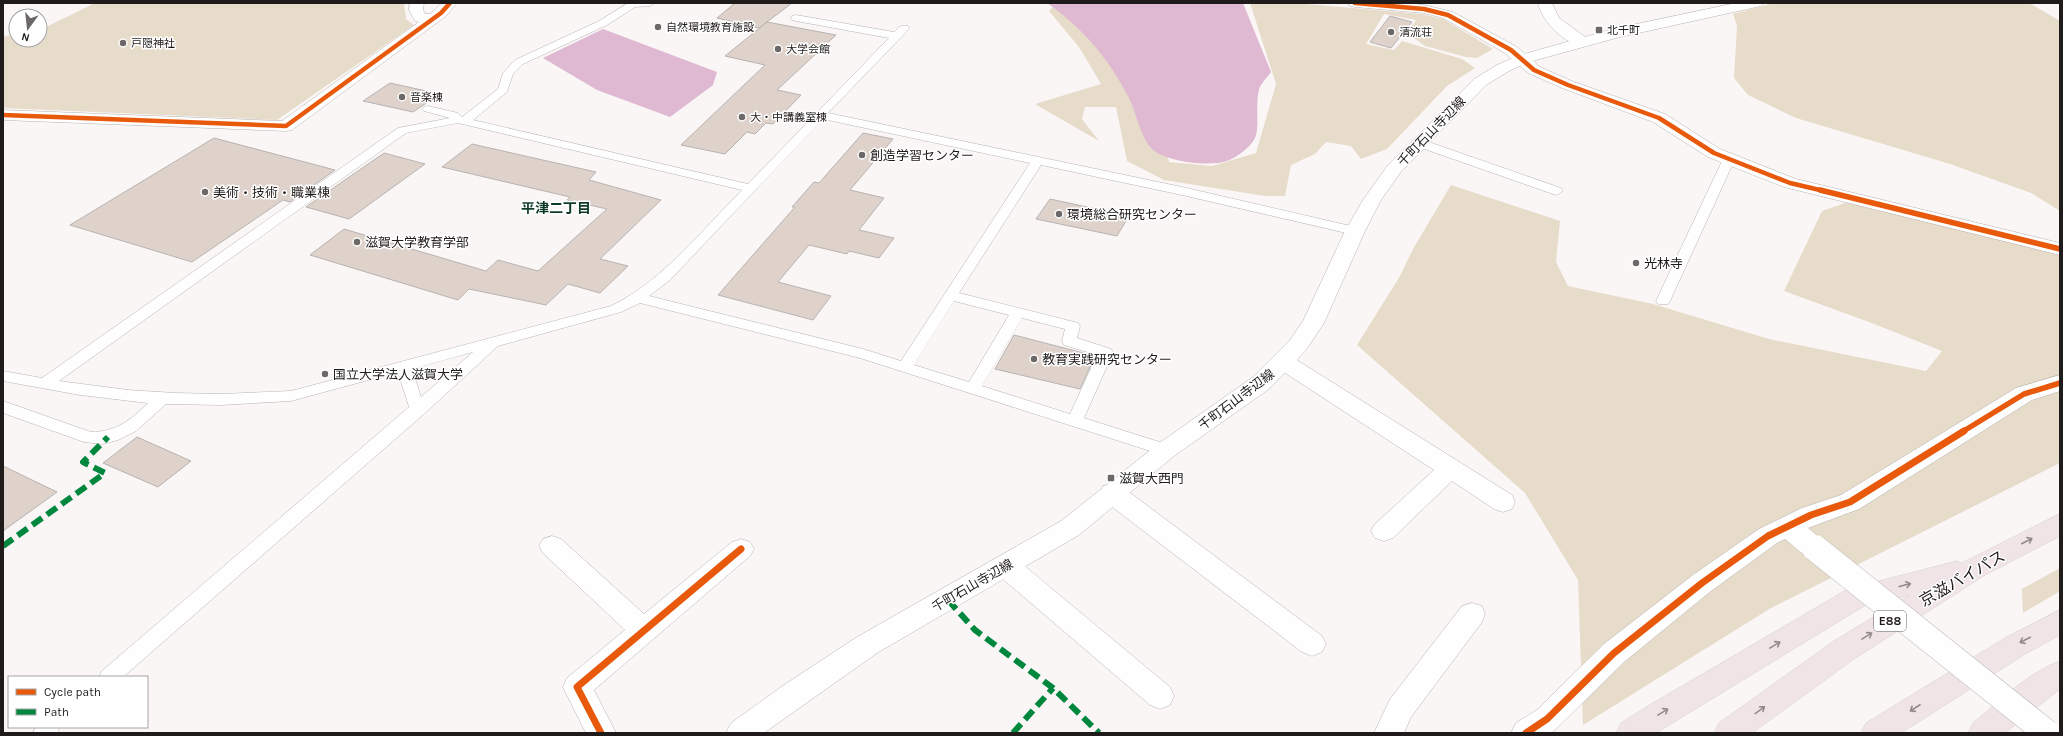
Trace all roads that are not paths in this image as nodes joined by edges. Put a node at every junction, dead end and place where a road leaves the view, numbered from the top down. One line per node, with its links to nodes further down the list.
1 (417, 3): 8 (street)
2 (450, 3): 8 (street)
3 (650, 3): 14 (lane)
4 (1355, 3): 10 (street)
5 (1545, 3): 9 (street)
6 (1756, 3): 9 (street, 千町石山寺辺線)
7 (796, 18): 13 (lane)
8 (433, 19): 12 (street)
9 (1583, 42): 10 (street, 千町石山寺辺線)
10 (1522, 59): 15 (street, 千町石山寺辺線); 16 (street)
11 (428, 109): 14 (lane)
12 (3, 115)
13 (819, 115): 17 (lane); 18 (lane)
14 (461, 120): 18 (lane); 31 (lane)
15 (1420, 143): 19 (lane); 20 (street, 千町石山寺辺線)
16 (1729, 159): 21 (street); 24 (lane)
17 (1038, 160): 20 (lane); 22 (lane)
18 (750, 188): 23 (lane)
19 (1557, 191)
20 (1355, 231): 27 (street, 千町石山寺辺線)
21 (2060, 249)
22 (950, 295): 25 (lane); 28 (lane)
23 (638, 298): 26 (lane); 28 (lane)
24 (1663, 301)
25 (1018, 312): 33 (lane); 37 (lane)
26 (494, 342): 29 (lane); 36 (lane)
27 (1284, 362): 38 (street, 千町石山寺辺線); 39 (street)
28 (905, 366): 33 (lane)
29 (404, 367): 34 (lane); 36 (lane)
30 (3, 376): 31 (lane)
31 (45, 383): 34 (lane)
32 (2060, 383): 43 (street)
33 (973, 388): 37 (lane)
34 (162, 398): 35 (lane)
35 (3, 407)
36 (418, 410): 54 (lane)
37 (1075, 421): 38 (lane)
38 (1166, 450): 40 (street, 千町石山寺辺線)
39 (1450, 469): 41 (street); 44 (street)
40 (1112, 493): 47 (street, 千町石山寺辺線); 52 (street)
41 (1504, 502)
42 (2060, 524): 48 (highway, 京滋バイパス / E88, one-way to 42)
43 (1787, 526): 59 (street); 64 (street, bridge)
44 (1384, 531)
45 (552, 546): 51 (street)
46 (741, 549): 51 (street)
47 (1006, 566): 55 (street); 57 (street, 千町石山寺辺線)
48 (1976, 567): 60 (highway, one-way to 48); 61 (highway, 京滋バイパス / E88, one-way to 48)
49 (1472, 614): 58 (street)
50 (2060, 622): 62 (highway, one-way to 62)
51 (644, 631): 56 (street)
52 (1312, 644)
53 (2060, 673): 63 (highway)
54 (110, 676)
55 (1160, 696)
56 (601, 733)
57 (741, 733)
58 (1389, 733)
59 (1526, 733)
60 (1631, 733)
61 (1729, 733)
62 (1876, 733)
63 (1983, 733)
64 (2047, 733)

